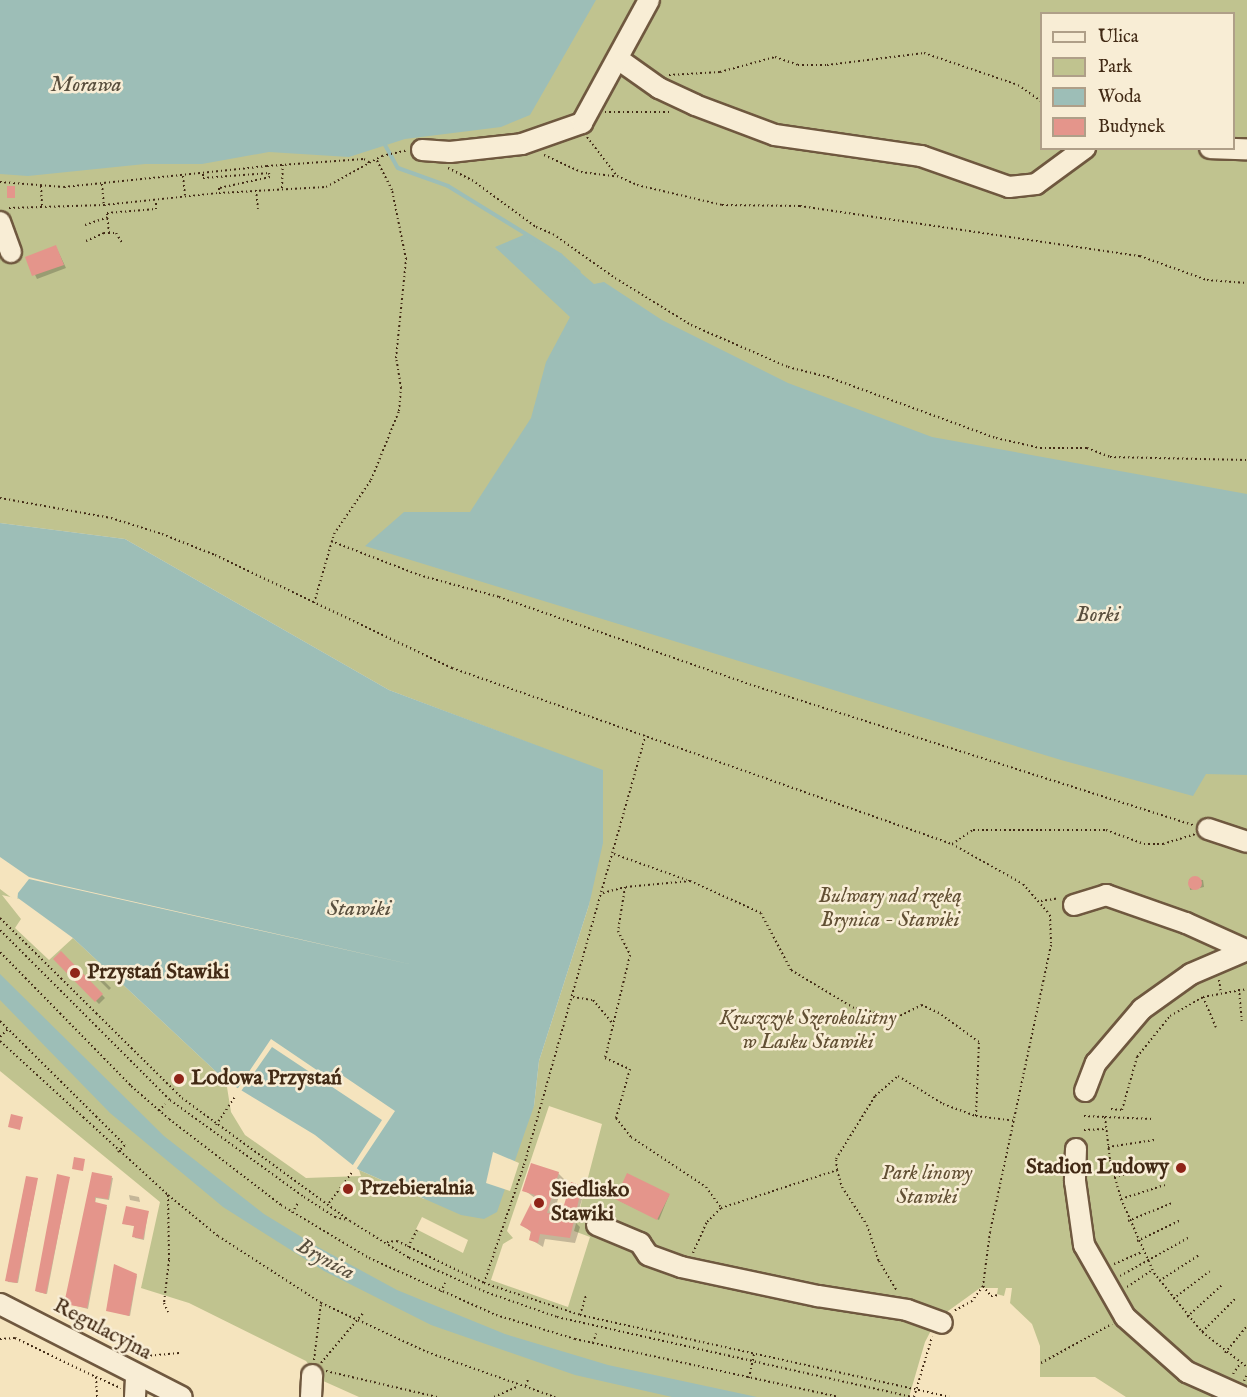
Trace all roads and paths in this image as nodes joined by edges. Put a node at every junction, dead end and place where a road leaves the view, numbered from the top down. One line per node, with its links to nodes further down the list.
1 (649, 0): 2 (street)
2 (618, 59): 3 (street); 6 (street)
3 (652, 81): 4 (path); 9 (street)
4 (1040, 101)
5 (681, 112): 6 (path)
6 (586, 117): 7 (street); 16 (path)
7 (522, 144): 8 (street); 16 (path)
8 (422, 150): 38 (path)
9 (1082, 150)
10 (398, 152): 11 (path)
11 (377, 160): 12 (path); 40 (path)
12 (370, 163): 13 (path); 20 (path)
13 (283, 165): 14 (path); 20 (path)
14 (203, 174): 15 (path); 22 (path)
15 (183, 176): 18 (path); 23 (path)
16 (617, 176): 37 (path)
17 (0, 182): 19 (path)
18 (102, 184): 19 (path); 25 (path)
19 (42, 186): 27 (path)
20 (282, 188): 21 (path)
21 (256, 190): 22 (path); 28 (path)
22 (219, 193): 23 (path)
23 (185, 196): 24 (path)
24 (156, 200): 25 (path); 29 (path)
25 (105, 205): 27 (path); 29 (path)
26 (0, 207): 27 (path)
27 (42, 207)
28 (258, 209)
29 (107, 213): 30 (path)
30 (108, 217): 32 (path); 33 (path)
31 (0, 222): 36 (street)
32 (85, 225)
33 (109, 233): 34 (path); 35 (path)
34 (86, 241)
35 (123, 243)
36 (11, 252)
37 (1247, 283)
38 (1247, 460)
39 (0, 498): 41 (path)
40 (331, 541): 41 (path); 43 (path)
41 (314, 603): 42 (path)
42 (645, 736): 45 (path); 46 (path)
43 (1208, 829): 44 (street); 45 (path)
44 (1247, 842)
45 (952, 844): 76 (path)
46 (614, 854): 47 (path); 49 (path)
47 (690, 881): 48 (path); 72 (path)
48 (625, 887): 49 (path); 63 (path)
49 (603, 893): 57 (path)
50 (1074, 905): 53 (street)
51 (0, 918): 77 (path)
52 (0, 930): 96 (path)
53 (1247, 950): 67 (street)
54 (0, 952): 62 (path)
55 (1239, 989): 56 (path); 58 (path); 61 (path)
56 (1247, 989)
57 (573, 996): 63 (path); 115 (path)
58 (1203, 997): 64 (path); 70 (path)
59 (76, 1019): 62 (path)
60 (0, 1021): 65 (path)
61 (1242, 1021)
62 (71, 1023): 71 (path)
63 (613, 1024): 94 (path)
64 (1216, 1027)
65 (8, 1029): 66 (path); 83 (path)
66 (0, 1039): 83 (path)
67 (1085, 1090)
68 (235, 1097): 77 (path)
69 (165, 1104): 71 (path)
70 (1111, 1109)
71 (159, 1111): 95 (path)
72 (976, 1116): 76 (path); 85 (path)
73 (1084, 1116): 74 (path)
74 (1105, 1117): 75 (path); 78 (path)
75 (1153, 1119)
76 (1014, 1121): 120 (path)
77 (216, 1125): 92 (path)
78 (1106, 1129): 79 (path); 81 (path)
79 (1084, 1130)
80 (1154, 1140): 81 (path)
81 (1108, 1147): 87 (path)
82 (1076, 1149): 129 (street)
83 (117, 1153): 89 (path)
84 (1160, 1166): 87 (path)
85 (837, 1170): 94 (path); 125 (path)
86 (352, 1173): 92 (path)
87 (1114, 1177): 90 (path)
88 (1165, 1185): 90 (path)
89 (168, 1195): 123 (path); 126 (path)
90 (1120, 1199): 97 (path)
91 (298, 1203): 95 (path)
92 (330, 1203): 96 (path)
93 (1172, 1203): 97 (path)
94 (722, 1208): 109 (path)
95 (292, 1212): 118 (path)
96 (350, 1221): 103 (path)
97 (1128, 1221): 102 (path)
98 (1179, 1221): 102 (path)
99 (597, 1225): 109 (street)
100 (417, 1230): 104 (path)
101 (1188, 1238): 107 (path)
102 (1137, 1241): 105 (path)
103 (387, 1242): 104 (path); 142 (path)
104 (408, 1247): 115 (path)
105 (1142, 1252): 107 (path); 108 (path)
106 (1198, 1255): 113 (path)
107 (1147, 1261): 110 (path); 112 (path)
108 (1114, 1264)
109 (681, 1267): 125 (street)
110 (1152, 1270): 113 (path); 117 (path)
111 (1210, 1271): 122 (path)
112 (1120, 1275)
113 (1159, 1281): 122 (path)
114 (445, 1283): 118 (path)
115 (484, 1283): 128 (path)
116 (1222, 1285): 130 (path)
117 (1127, 1287)
118 (441, 1292): 137 (path)
119 (586, 1295): 128 (path)
120 (1000, 1295)
121 (1236, 1298): 134 (path)
122 (1173, 1299): 130 (path)
123 (321, 1303): 131 (path); 146 (path)
124 (0, 1304): 147 (street, Regulacyjna)
125 (907, 1310): 132 (street)
126 (168, 1311)
127 (364, 1312): 131 (path)
128 (580, 1315): 140 (path)
129 (1125, 1317): 143 (path); 164 (street)
130 (1187, 1317): 134 (path)
131 (359, 1321): 151 (path); 158 (path)
132 (942, 1323)
133 (1247, 1326): 139 (path)
134 (1202, 1332): 139 (path)
135 (596, 1333): 137 (path)
136 (0, 1339): 154 (path)
137 (593, 1343): 148 (path)
138 (182, 1353): 141 (path)
139 (1225, 1353): 144 (path)
140 (754, 1354): 142 (path); 153 (path)
141 (146, 1356)
142 (753, 1362): 148 (path); 162 (path)
143 (1041, 1363)
144 (1240, 1363): 145 (path); 150 (path)
145 (1247, 1367)
146 (312, 1375): 157 (street)
147 (136, 1376): 155 (street); 156 (street, Regulacyjna)
148 (749, 1378): 161 (path)
149 (528, 1379): 152 (path)
150 (1230, 1380)
151 (518, 1386): 159 (path); 160 (path)
152 (526, 1386)
153 (932, 1395): 163 (path)
154 (97, 1397)
155 (135, 1397)
156 (182, 1397)
157 (311, 1397)
158 (437, 1397)
159 (494, 1397)
160 (555, 1397)
161 (838, 1397)
162 (912, 1397)
163 (949, 1397)
164 (1243, 1397)

